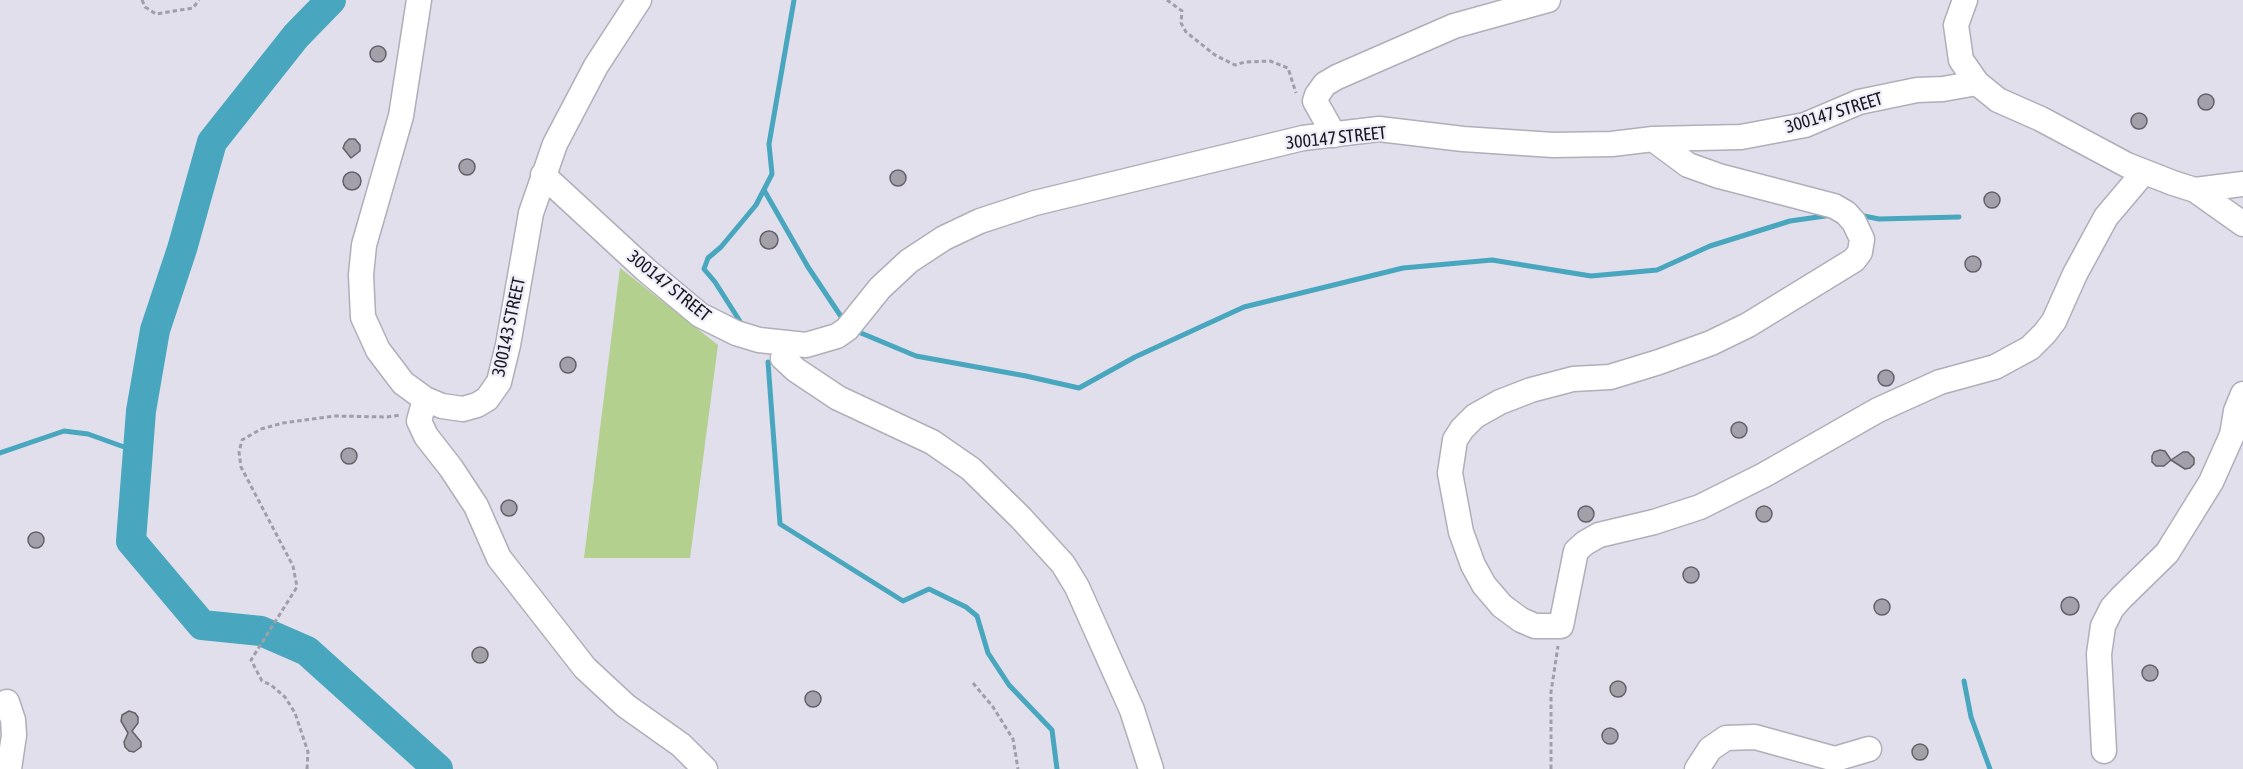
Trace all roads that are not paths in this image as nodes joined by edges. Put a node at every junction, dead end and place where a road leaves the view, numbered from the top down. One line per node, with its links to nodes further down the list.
1 (419, 0): 15 (street, 300143 STREET)
2 (639, 0): 9 (street, 300143 STREET)
3 (1548, 0): 6 (street)
4 (1965, 0): 5 (street)
5 (1977, 83): 7 (street, 300147 STREET); 8 (street)
6 (1334, 135): 7 (street, 300147 STREET); 13 (street, 300147 STREET)
7 (1653, 139): 8 (street)
8 (2144, 172): 11 (street)
9 (543, 175): 13 (street, 300147 STREET); 15 (street, 300143 STREET)
10 (2243, 183): 11 (street)
11 (2195, 189): 12 (street)
12 (2243, 224)
13 (789, 344): 21 (street)
14 (2243, 394): 18 (street)
15 (422, 405): 20 (street)
16 (7, 702): 19 (street)
17 (1869, 749): 22 (street)
18 (2104, 751)
19 (9, 769)
20 (705, 769)
21 (1151, 769)
22 (1697, 769)

